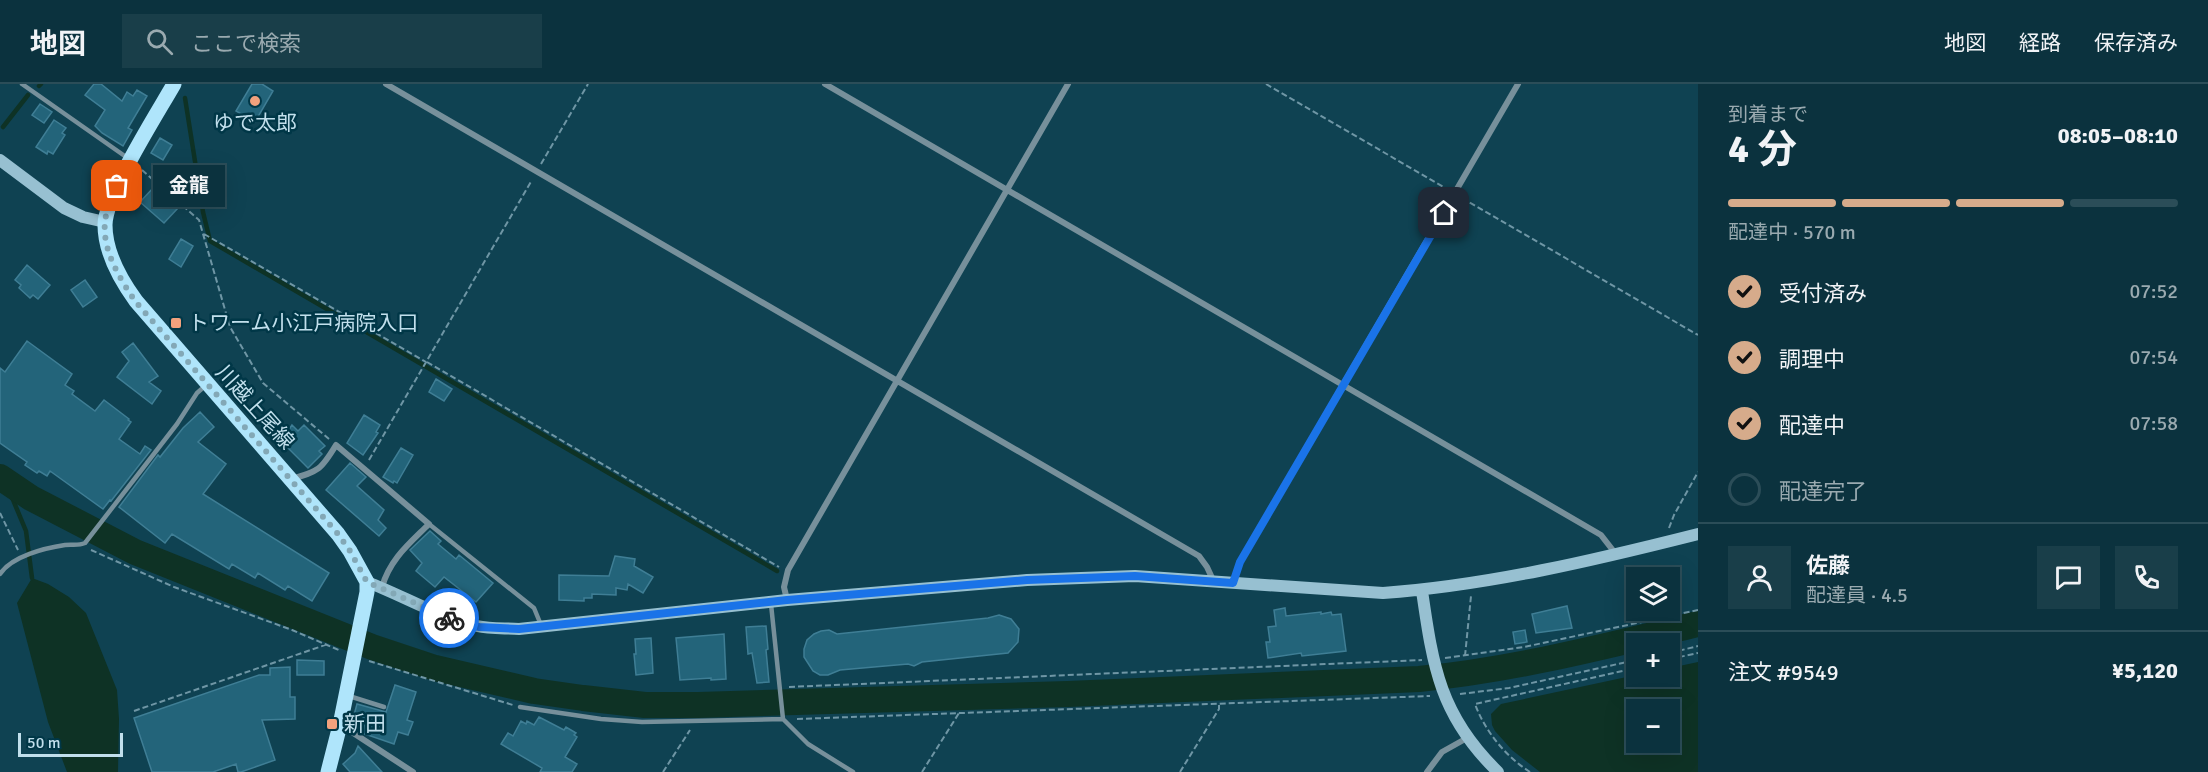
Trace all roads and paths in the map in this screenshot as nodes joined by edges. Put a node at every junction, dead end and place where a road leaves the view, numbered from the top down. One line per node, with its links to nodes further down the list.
1 (22, 84): 10 (lane)
2 (174, 84): 10 (main road, 川越上尾線)
3 (386, 84): 11 (street)
4 (588, 84): 11 (path)
5 (825, 84): 12 (street)
6 (1068, 84): 12 (street)
7 (1266, 84): 13 (path)
8 (1518, 84): 13 (street)
9 (0, 160): 14 (street)
10 (131, 160): 14 (main road, 川越上尾線); 15 (path)
11 (537, 172): 17 (path); 18 (street)
12 (1006, 190): 18 (street); 20 (street)
13 (1455, 194): 16 (path); 20 (street)
14 (105, 222): 19 (main road, 川越上尾線)
15 (204, 234): 17 (path); 21 (path)
16 (1698, 335)
17 (426, 362): 22 (path); 32 (path)
18 (896, 381): 32 (street); 34 (street)
19 (206, 384): 24 (main road, 川越上尾線); 29 (lane)
20 (1344, 385): 30 (street); 36 (street)
21 (336, 444): 22 (street); 24 (street)
22 (365, 467): 26 (street)
23 (1698, 472): 28 (path)
24 (291, 479): 37 (main road, 川越上尾線)
25 (0, 513): 31 (path)
26 (429, 524): 37 (street); 42 (lane)
27 (1698, 534): 28 (street)
28 (1668, 542): 30 (street)
29 (82, 544): 31 (lane); 43 (path)
30 (1615, 554): 35 (street)
31 (23, 557): 33 (lane)
32 (788, 570): 39 (street)
33 (0, 574)
34 (1214, 582): 36 (street); 39 (street)
35 (1474, 582): 38 (street); 48 (path)
36 (1233, 583): 38 (street)
37 (374, 584): 42 (street); 47 (main road)
38 (1422, 591): 50 (street)
39 (787, 600): 40 (street)
40 (771, 602): 42 (street); 53 (lane)
41 (1698, 610): 48 (path)
42 (542, 627)
43 (328, 644): 47 (path); 59 (path)
44 (1698, 646): 45 (path)
45 (1680, 650)
46 (1698, 653): 49 (path)
47 (354, 654): 55 (main road); 58 (path)
48 (1465, 657): 50 (path)
49 (1680, 657)
50 (1432, 661): 53 (path); 54 (street)
51 (1626, 662): 54 (path)
52 (1626, 670): 73 (path)
53 (780, 688): 61 (lane)
54 (1442, 693): 56 (path); 64 (street)
55 (346, 695): 57 (lane); 63 (main road)
56 (1220, 703): 60 (path); 70 (path)
57 (384, 707)
58 (520, 707): 62 (lane)
59 (134, 711)
60 (959, 712): 61 (path); 69 (path)
61 (783, 718): 62 (lane); 68 (lane)
62 (693, 722): 67 (path)
63 (340, 725): 65 (main road); 66 (street)
64 (1467, 738): 71 (street); 72 (street)
65 (328, 772)
66 (413, 772)
67 (663, 772)
68 (853, 772)
69 (922, 772)
70 (1180, 772)
71 (1427, 772)
72 (1498, 772)
73 (1530, 772)

